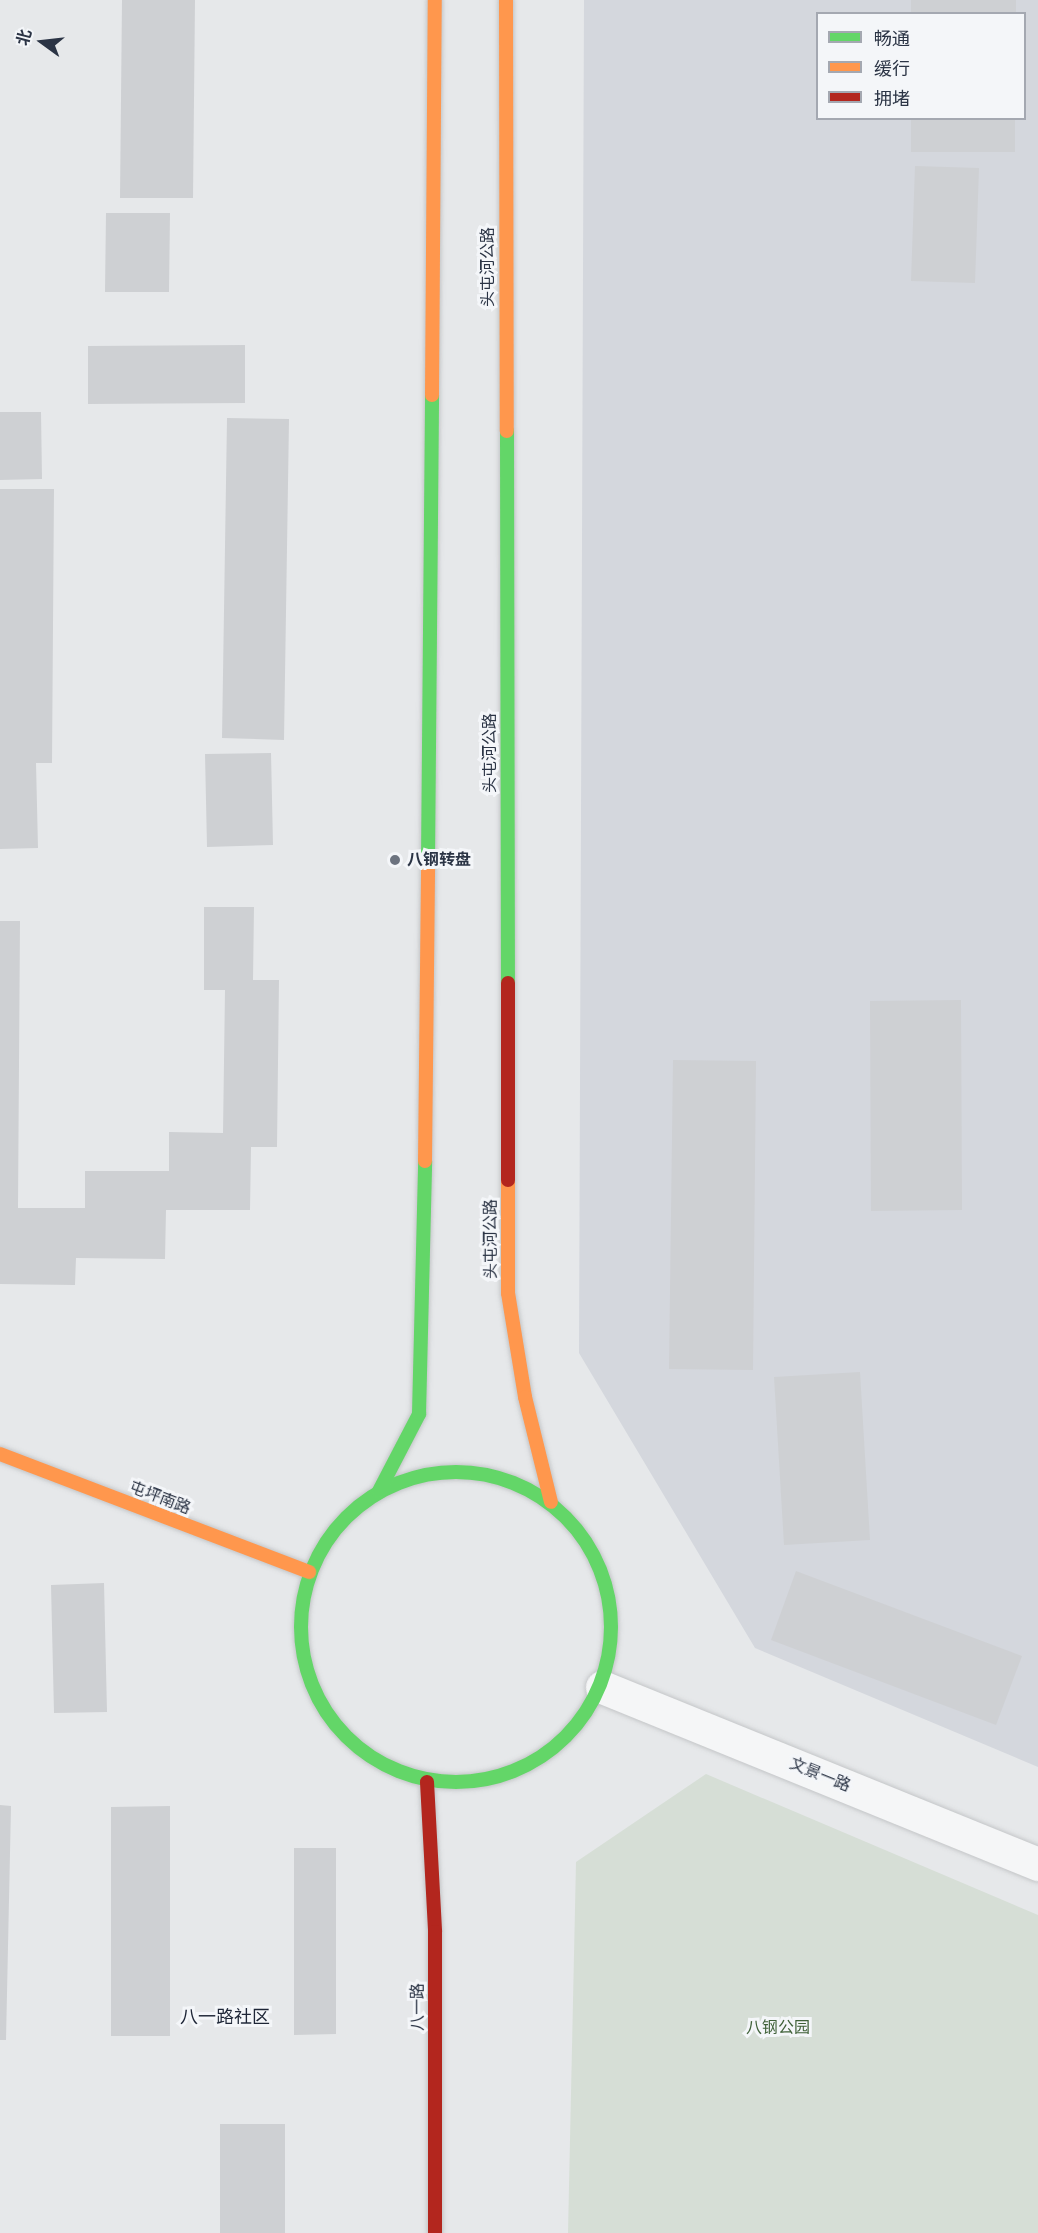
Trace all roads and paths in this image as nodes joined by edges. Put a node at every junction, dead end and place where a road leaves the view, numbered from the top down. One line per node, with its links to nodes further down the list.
1 (435, 0): 4 (main road)
2 (506, 0): 5 (main road, 头屯河公路)
3 (0, 1454): 6 (main road, 屯坪南路)
4 (379, 1491): 5 (main road); 6 (main road)
5 (551, 1502): 7 (main road)
6 (309, 1572): 8 (main road)
7 (602, 1686): 8 (main road); 9 (street, 文景一路)
8 (428, 1782): 10 (main road, 八一路)
9 (1038, 1864)
10 (435, 2233)

